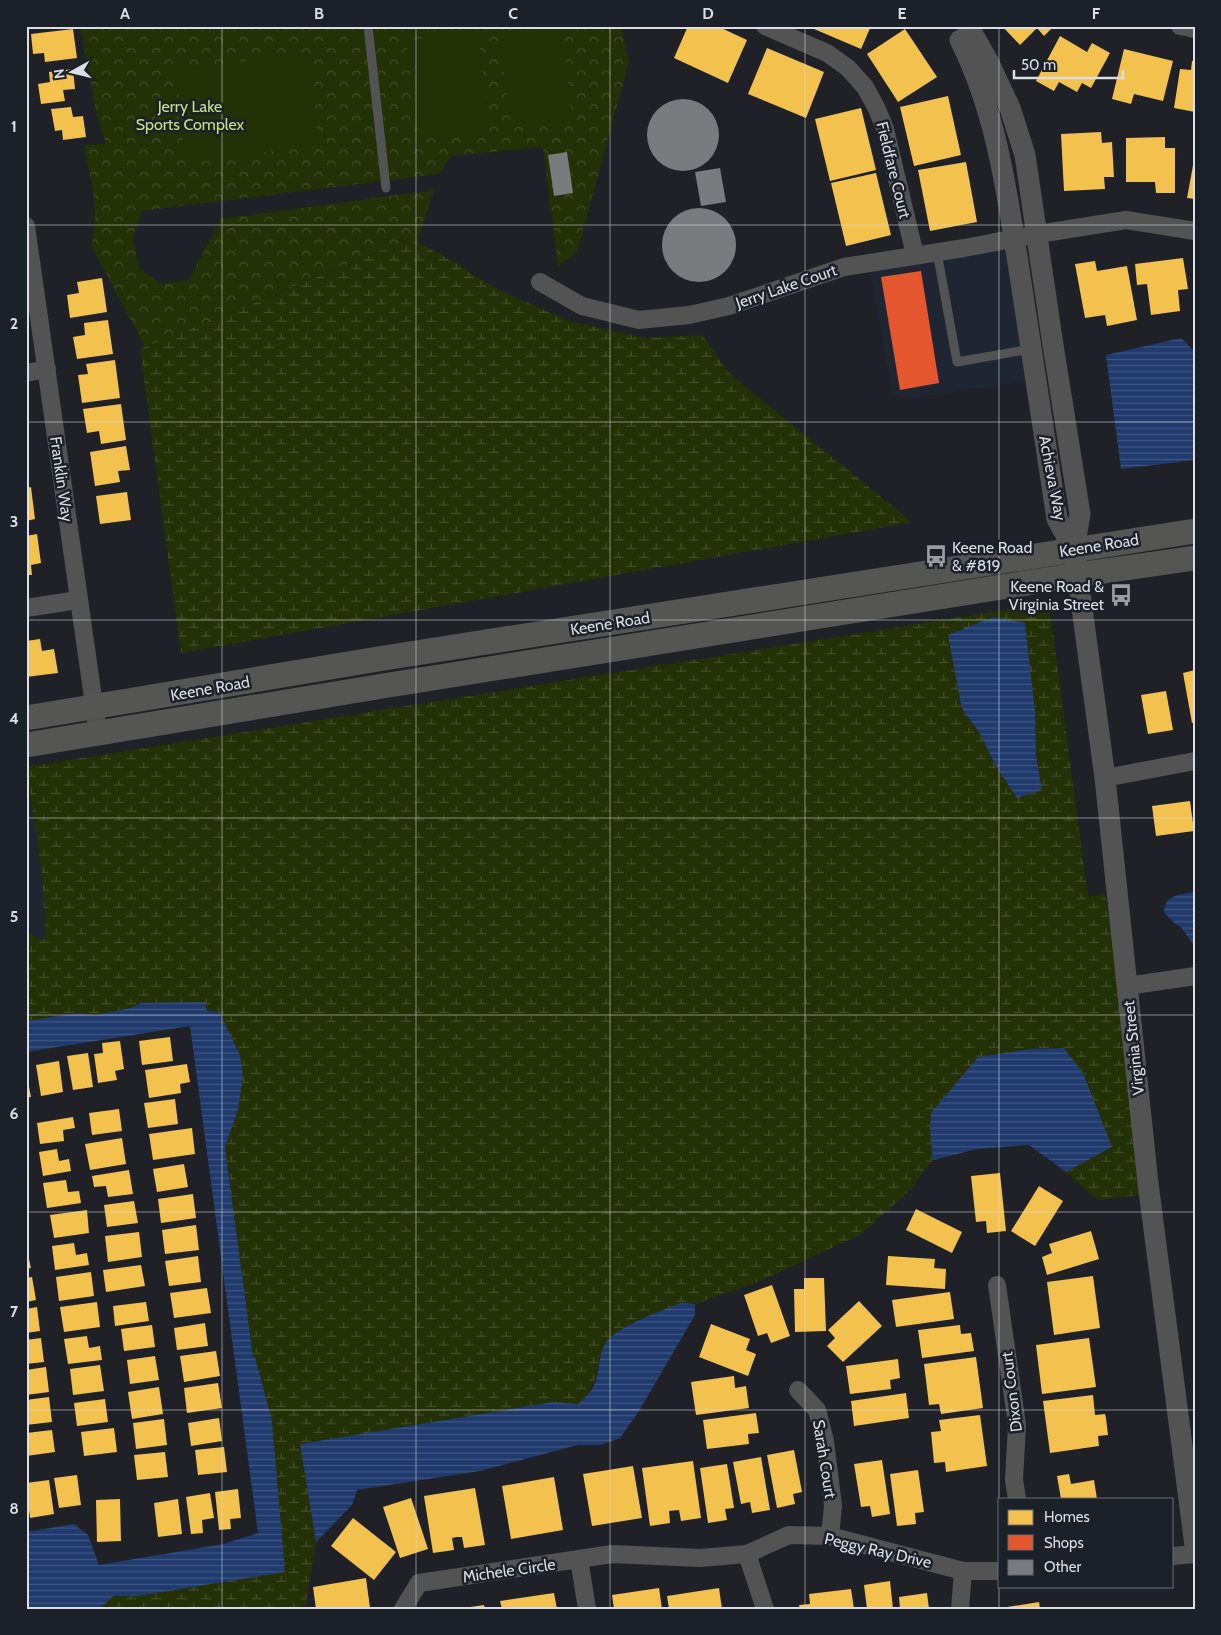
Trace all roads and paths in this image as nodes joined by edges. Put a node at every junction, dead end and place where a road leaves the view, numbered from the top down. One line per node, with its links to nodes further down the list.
1 (368, 26): 7 (lane)
2 (765, 26): 13 (street, Fieldfare Court)
3 (954, 26): 11 (street, Achieva Way)
4 (968, 26): 10 (street, Achieva Way)
5 (1180, 26): 6 (street)
6 (1195, 29)
7 (386, 188)
8 (26, 226): 16 (street, Franklin Way)
9 (1195, 231): 10 (street, Jerry Lake Court)
10 (1038, 234): 11 (street, Jerry Lake Court); 19 (street, Achieva Way)
11 (1014, 238): 12 (street, Jerry Lake Court); 15 (street, Achieva Way)
12 (937, 252): 13 (street, Jerry Lake Court); 15 (lane)
13 (915, 255): 14 (street, Jerry Lake Court)
14 (540, 282)
15 (1031, 349): 19 (street, Achieva Way)
16 (47, 370): 17 (street); 22 (street, Franklin Way)
17 (26, 373)
18 (1195, 531): 19 (main road, Keene Road)
19 (1074, 549): 21 (street, Virginia Street); 24 (main road, Keene Road)
20 (1195, 558): 21 (main road, Keene Road)
21 (1077, 575): 26 (main road, Keene Road); 29 (street, Virginia Street)
22 (78, 600): 23 (street); 24 (street, Franklin Way)
23 (26, 608)
24 (94, 707): 25 (main road, Keene Road); 26 (street, Franklin Way)
25 (26, 718)
26 (98, 732): 27 (main road, Keene Road)
27 (26, 745)
28 (1195, 761): 29 (street)
29 (1105, 778): 31 (street, Virginia Street)
30 (1195, 976): 31 (street)
31 (1127, 986): 36 (street, Virginia Street)
32 (997, 1285): 34 (street, Dixon Court)
33 (798, 1390): 35 (street, Sarah Court)
34 (1017, 1498)
35 (830, 1536): 37 (street, Peggy Ray Drive); 41 (street, Peggy Ray Drive)
36 (1195, 1546)
37 (747, 1554): 40 (street, Peggy Ray Drive); 45 (street)
38 (1195, 1554): 39 (street)
39 (1174, 1556)
40 (579, 1559): 43 (street, Michele Circle); 44 (street, Michele Circle)
41 (963, 1571): 42 (street, Peggy Ray Drive); 46 (street)
42 (998, 1571)
43 (402, 1609)
44 (587, 1609)
45 (765, 1609)
46 (960, 1609)

